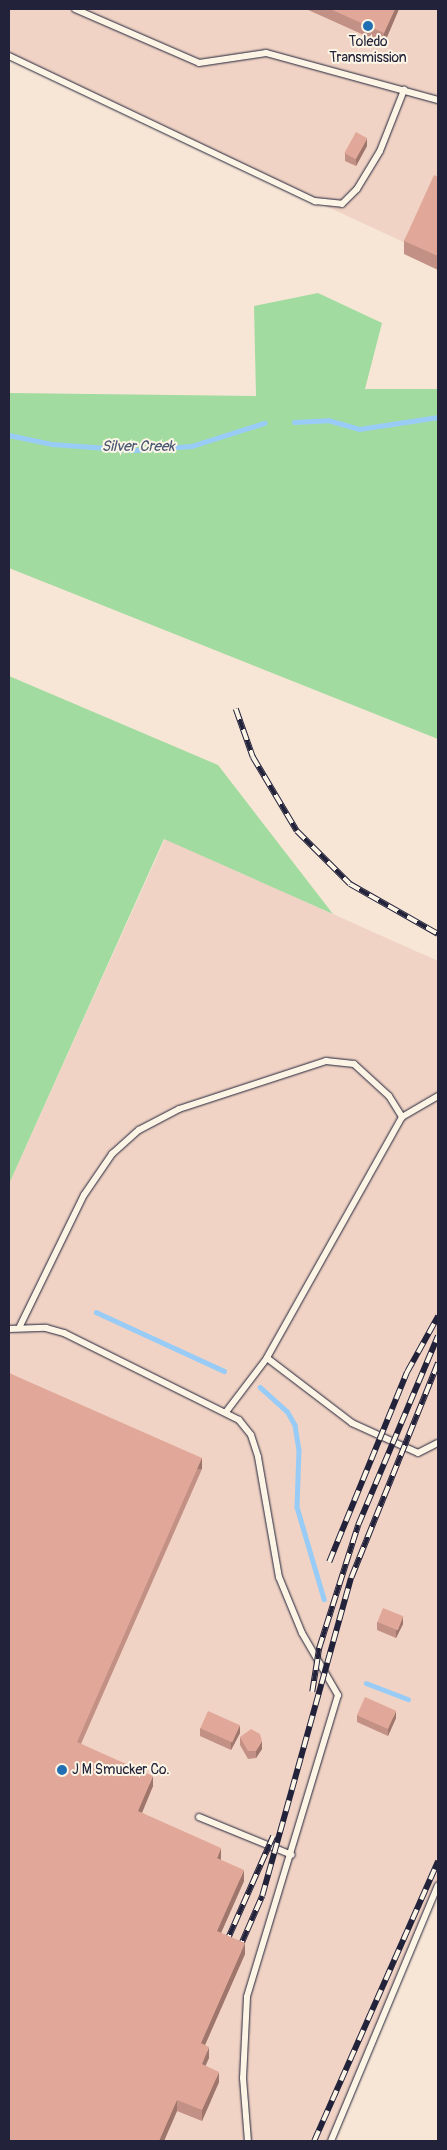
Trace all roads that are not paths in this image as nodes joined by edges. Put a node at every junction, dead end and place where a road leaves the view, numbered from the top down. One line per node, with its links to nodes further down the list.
1 (75, 9): 3 (lane)
2 (9, 56): 3 (lane)
3 (404, 90): 4 (lane)
4 (438, 100)
5 (438, 1096): 6 (lane)
6 (402, 1117): 7 (lane); 9 (lane)
7 (20, 1326): 8 (lane); 10 (lane)
8 (9, 1329)
9 (267, 1358): 10 (lane); 11 (lane)
10 (226, 1412): 13 (lane)
11 (438, 1442)
12 (199, 1818): 13 (lane)
13 (292, 1855): 15 (lane)
14 (438, 1885): 16 (lane)
15 (248, 2141)
16 (331, 2141)

